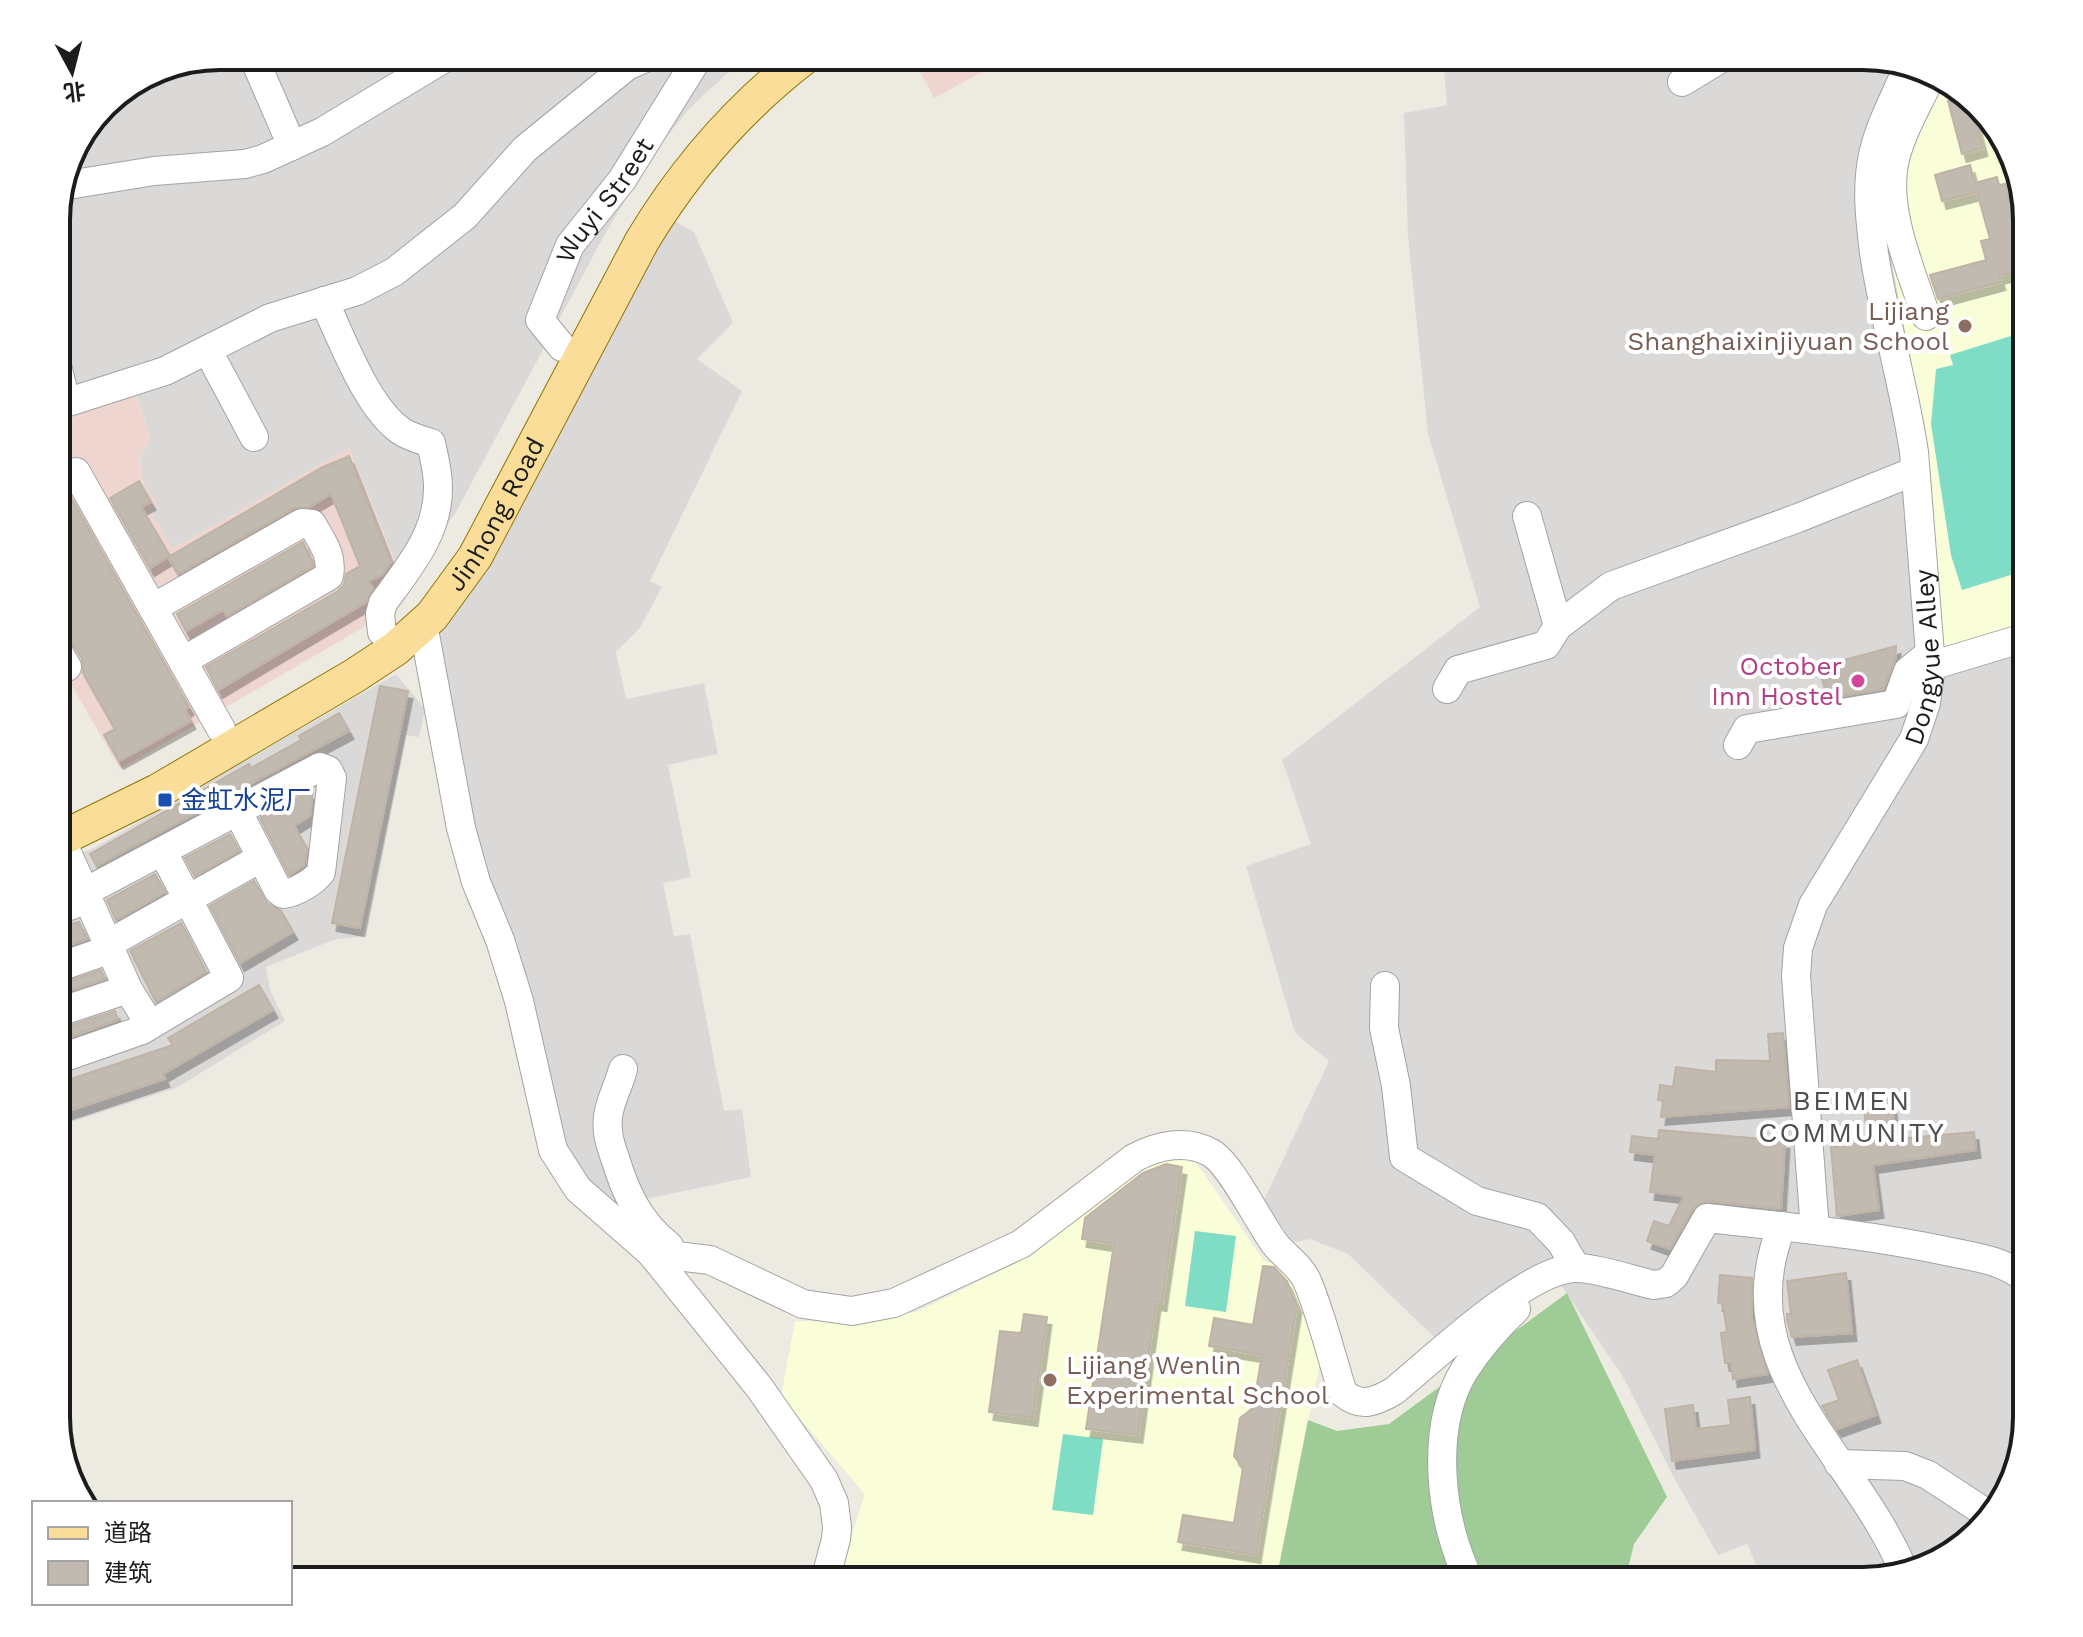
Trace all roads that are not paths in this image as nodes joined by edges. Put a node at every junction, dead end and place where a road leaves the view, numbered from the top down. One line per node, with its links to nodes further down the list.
1 (259, 70): 11 (street)
2 (425, 70): 11 (street)
3 (622, 70): 13 (street)
4 (690, 70): 15 (street, Wuyi Street)
5 (756, 70): 15 (main road, Jinhong Road)
6 (790, 70): 23 (main road, Jinhong Road)
7 (1702, 70): 9 (street)
8 (1904, 76): 19 (street, Dongyue Alley)
9 (1682, 82)
10 (1927, 84): 14 (street)
11 (292, 146): 12 (street)
12 (74, 184)
13 (324, 301): 16 (street); 25 (street)
14 (1926, 316)
15 (562, 347): 25 (main road, Jinhong Road)
16 (208, 351): 17 (street); 18 (street)
17 (70, 401)
18 (254, 437)
19 (1915, 471): 24 (street); 27 (street, Dongyue Alley)
20 (70, 475): 22 (street)
21 (1527, 516): 24 (street)
22 (153, 608): 28 (street); 28 (street)
23 (423, 624): 34 (main road, Jinhong Road); 51 (street)
24 (1558, 626): 29 (street)
25 (382, 632): 30 (main road, Jinhong Road)
26 (2013, 640): 27 (street)
27 (1930, 659): 31 (street); 50 (street, Dongyue Alley)
28 (183, 661): 30 (street)
29 (1447, 689)
30 (221, 729): 33 (main road, Jinhong Road)
31 (1738, 745)
32 (238, 812): 35 (street); 36 (street); 36 (street)
33 (70, 825)
34 (70, 828)
35 (163, 852): 38 (street); 39 (street)
36 (261, 858): 39 (street)
37 (70, 860): 38 (street)
38 (86, 895): 40 (street); 41 (street)
39 (188, 899): 41 (street); 46 (street)
40 (70, 904)
41 (109, 947): 42 (street); 44 (street)
42 (70, 962)
43 (1385, 986): 54 (street)
44 (128, 989): 45 (street); 46 (street)
45 (70, 1008)
46 (150, 1025): 47 (street)
47 (70, 1055)
48 (623, 1069): 52 (street)
49 (1782, 1226): 50 (street); 54 (street); 55 (street)
50 (1815, 1230): 53 (street)
51 (651, 1253): 52 (street); 58 (street)
52 (687, 1257): 54 (street)
53 (2013, 1270)
54 (1565, 1271): 59 (street)
55 (1839, 1464): 56 (street); 57 (street)
56 (1981, 1510)
57 (1899, 1563)
58 (829, 1567)
59 (1464, 1567)

